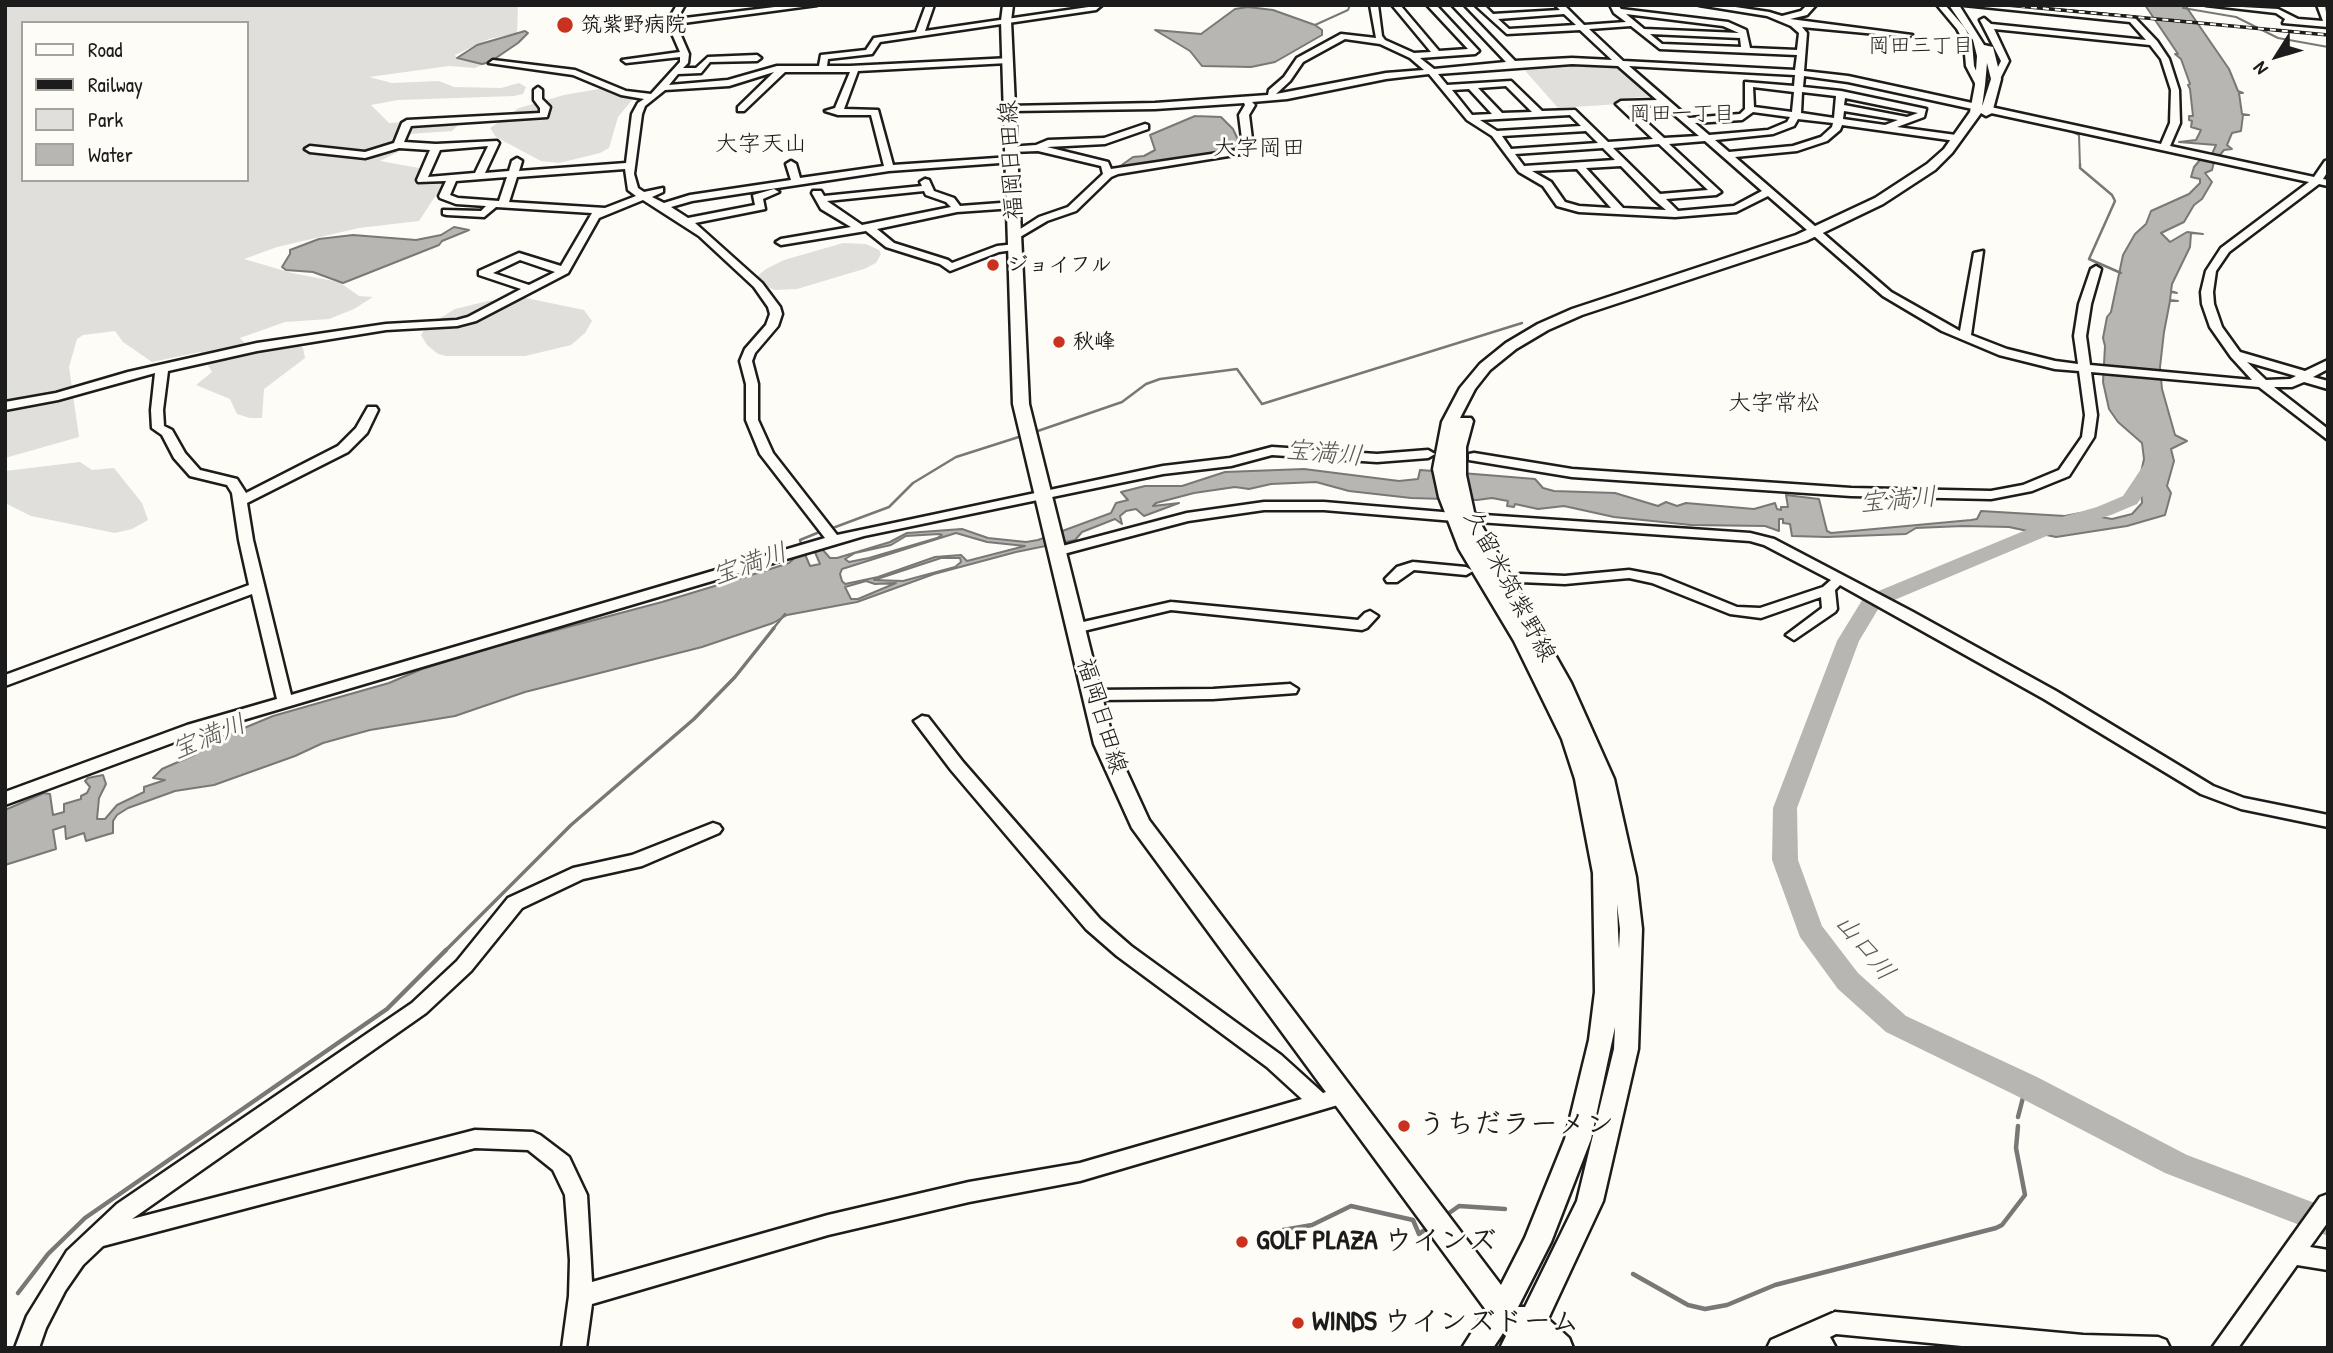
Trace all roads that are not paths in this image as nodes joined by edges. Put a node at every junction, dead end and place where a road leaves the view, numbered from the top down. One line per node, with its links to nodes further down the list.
1 (681, 5): 28 (street)
2 (813, 5): 28 (street)
3 (930, 5): 35 (street)
4 (1008, 5): 27 (main road, 福岡日田線)
5 (1098, 5): 27 (street)
6 (1374, 5): 37 (street)
7 (1396, 5): 44 (street)
8 (1431, 5): 44 (street)
9 (1456, 5): 50 (street)
10 (1479, 5): 24 (street)
11 (1516, 5): 23 (street)
12 (1703, 5): 25 (street)
13 (1812, 5): 25 (street)
14 (1941, 5): 60 (street)
15 (1954, 5): 39 (main road, 久留米筑紫野線)
16 (1962, 5): 39 (main road, 久留米筑紫野線)
17 (1969, 5): 26 (street); 32 (street)
18 (2210, 5): 31 (street)
19 (2321, 5): 31 (street)
20 (1616, 8): 29 (street); 38 (street)
21 (2107, 8): 26 (street)
22 (1562, 9): 23 (street); 33 (street)
23 (1525, 14): 24 (street)
24 (1491, 17): 33 (street)
25 (1782, 19): 30 (street)
26 (2124, 19): 40 (street)
27 (1006, 21): 35 (street); 47 (main road, 福岡日田線)
28 (671, 22): 43 (street)
29 (1632, 24): 33 (street); 34 (street)
30 (1794, 24): 36 (street); 42 (street)
31 (2328, 25)
32 (1989, 26): 40 (street); 58 (street)
33 (1583, 27): 49 (street)
34 (1641, 31): 38 (street); 41 (street)
35 (919, 35): 51 (street)
36 (1908, 35)
37 (1379, 36): 45 (street); 67 (street)
38 (1744, 36): 41 (street)
39 (1982, 40): 58 (main road, 久留米筑紫野線); 60 (main road, 久留米筑紫野線)
40 (2154, 43): 95 (street)
41 (1746, 50): 42 (street)
42 (1802, 53): 56 (street)
43 (685, 54): 46 (street); 54 (street)
44 (1437, 54): 45 (street)
45 (1413, 56): 55 (street)
46 (626, 61)
47 (1008, 61): 52 (street); 72 (main road, 福岡日田線)
48 (493, 63): 66 (street)
49 (1620, 63): 50 (street); 56 (street); 69 (street)
50 (1513, 64): 55 (street)
51 (823, 67): 52 (street); 53 (street)
52 (855, 69): 107 (street)
53 (782, 70): 57 (street); 74 (street)
54 (675, 71): 57 (street); 61 (street)
55 (1430, 71): 62 (street); 67 (street)
56 (1801, 73): 63 (street); 71 (street)
57 (764, 74): 61 (street)
58 (1996, 79): 71 (main road, 久留米筑紫野線)
59 (1471, 85): 62 (street); 75 (street); 77 (street)
60 (1980, 85): 71 (main road, 久留米筑紫野線)
61 (663, 88): 66 (street)
62 (1444, 88): 78 (street)
63 (1799, 88): 65 (street); 73 (street); 76 (street)
64 (538, 90): 79 (street)
65 (1841, 94): 70 (street); 81 (street)
66 (652, 97): 104 (street)
67 (1272, 98): 68 (street)
68 (1246, 100): 72 (street); 110 (street)
69 (1668, 102): 82 (street); 89 (street)
70 (1839, 107): 80 (street); 81 (street)
71 (1982, 107): 88 (main road, 久留米筑紫野線); 95 (street); 131 (main road, 久留米筑紫野線)
72 (1010, 108): 98 (main road, 福岡日田線)
73 (1750, 108): 76 (street); 82 (street)
74 (741, 109)
75 (1540, 114): 77 (street); 84 (street)
76 (1796, 114): 80 (street); 87 (street)
77 (1499, 116): 78 (street)
78 (1470, 118): 86 (street)
79 (463, 120): 90 (street); 92 (street)
80 (1839, 120): 85 (street); 99 (street)
81 (1907, 120): 85 (street)
82 (1689, 121): 87 (street)
83 (1145, 127): 94 (street)
84 (1587, 128): 86 (street); 91 (street)
85 (1886, 128): 88 (street)
86 (1495, 134): 97 (street)
87 (1706, 137): 89 (street); 99 (street)
88 (1956, 138): 131 (main road, 久留米筑紫野線)
89 (1661, 141): 91 (street); 119 (street)
90 (398, 145): 93 (street); 96 (street)
91 (1605, 145): 97 (street); 101 (street)
92 (453, 146): 93 (street); 111 (street)
93 (436, 147): 112 (street)
94 (1038, 148): 98 (street); 110 (street)
95 (2169, 148): 113 (street)
96 (310, 149)
97 (1510, 152): 108 (street)
98 (1011, 155): 105 (street); 122 (main road, 福岡日田線)
99 (1728, 155): 117 (street)
100 (517, 161): 109 (street)
101 (1622, 163): 106 (street); 119 (street)
102 (2328, 163): 113 (street)
103 (791, 164): 114 (street)
104 (629, 166): 109 (street); 118 (street)
105 (920, 167): 107 (street); 115 (street)
106 (1580, 167): 108 (street); 125 (street)
107 (889, 168): 114 (street)
108 (1522, 170): 125 (street)
109 (512, 174): 111 (street); 121 (street)
110 (1108, 175): 132 (street)
111 (479, 176): 112 (street)
112 (452, 178): 121 (street)
113 (2323, 182): 139 (street)
114 (798, 183): 120 (street); 123 (street); 129 (street)
115 (929, 188): 120 (street); 124 (street)
116 (659, 190): 118 (street)
117 (1770, 191): 128 (street); 131 (street)
118 (642, 196): 123 (street); 126 (street)
119 (1657, 197): 128 (street)
120 (821, 199): 130 (street)
121 (498, 204): 126 (street); 127 (street)
122 (1014, 205): 124 (street); 132 (main road, 福岡日田線)
123 (662, 206): 129 (street)
124 (957, 209): 130 (street)
125 (1618, 209): 128 (street)
126 (603, 211): 136 (street)
127 (447, 212)
128 (1675, 214)
129 (686, 222): 156 (street)
130 (863, 228): 132 (street); 133 (street)
131 (1821, 235): 138 (street); 155 (main road, 久留米筑紫野線)
132 (1016, 241): 153 (main road, 福岡日田線)
133 (781, 242)
134 (1979, 253): 138 (street)
135 (2096, 269): 142 (street)
136 (564, 271): 137 (street); 137 (street)
137 (531, 289): 141 (street)
138 (1965, 338): 142 (street)
139 (2235, 354): 143 (street); 144 (street)
140 (2328, 364): 143 (street)
141 (162, 369): 146 (street); 154 (street)
142 (2089, 369): 144 (street); 152 (street)
143 (2304, 376): 144 (street); 145 (street)
144 (2264, 385): 148 (street)
145 (2328, 385)
146 (5, 406)
147 (372, 410): 154 (street)
148 (2310, 423): 149 (street); 150 (street)
149 (2328, 426)
150 (2328, 436)
151 (1428, 454): 153 (street)
152 (1474, 457)
153 (1044, 498): 156 (street); 157 (main road, 福岡日田線)
154 (240, 501): 162 (street)
155 (1460, 515): 157 (street); 161 (street); 180 (main road, 久留米筑紫野線); 181 (main road, 久留米筑紫野線)
156 (833, 540): 169 (street)
157 (1056, 550): 164 (main road, 福岡日田線)
158 (1466, 571): 160 (street)
159 (1520, 578): 161 (street)
160 (1392, 579)
161 (1836, 583): 165 (street); 172 (street)
162 (259, 586): 166 (street); 169 (street)
163 (1370, 616): 164 (street)
164 (1075, 628): 168 (main road, 福岡日田線)
165 (1794, 635)
166 (5, 681)
167 (1290, 689): 168 (street)
168 (1092, 695): 174 (main road, 福岡日田線)
169 (285, 701): 171 (street)
170 (922, 721): 174 (street)
171 (5, 799)
172 (2328, 821)
173 (713, 830): 176 (street)
174 (1330, 1099): 179 (street); 180 (main road, 福岡日田線)
175 (2328, 1204): 177 (street)
176 (95, 1239): 179 (street); 183 (street)
177 (2296, 1250): 178 (street); 189 (street)
178 (2328, 1260)
179 (581, 1296): 184 (street)
180 (1503, 1309): 181 (main road, 福岡日田線); 185 (main road, 久留米筑紫野線)
181 (1525, 1338): 186 (main road, 福岡日田線)
182 (1819, 1340): 187 (street); 188 (street)
183 (27, 1348)
184 (575, 1348)
185 (1476, 1348)
186 (1559, 1348)
187 (1780, 1348)
188 (2158, 1348)
189 (2224, 1348)

